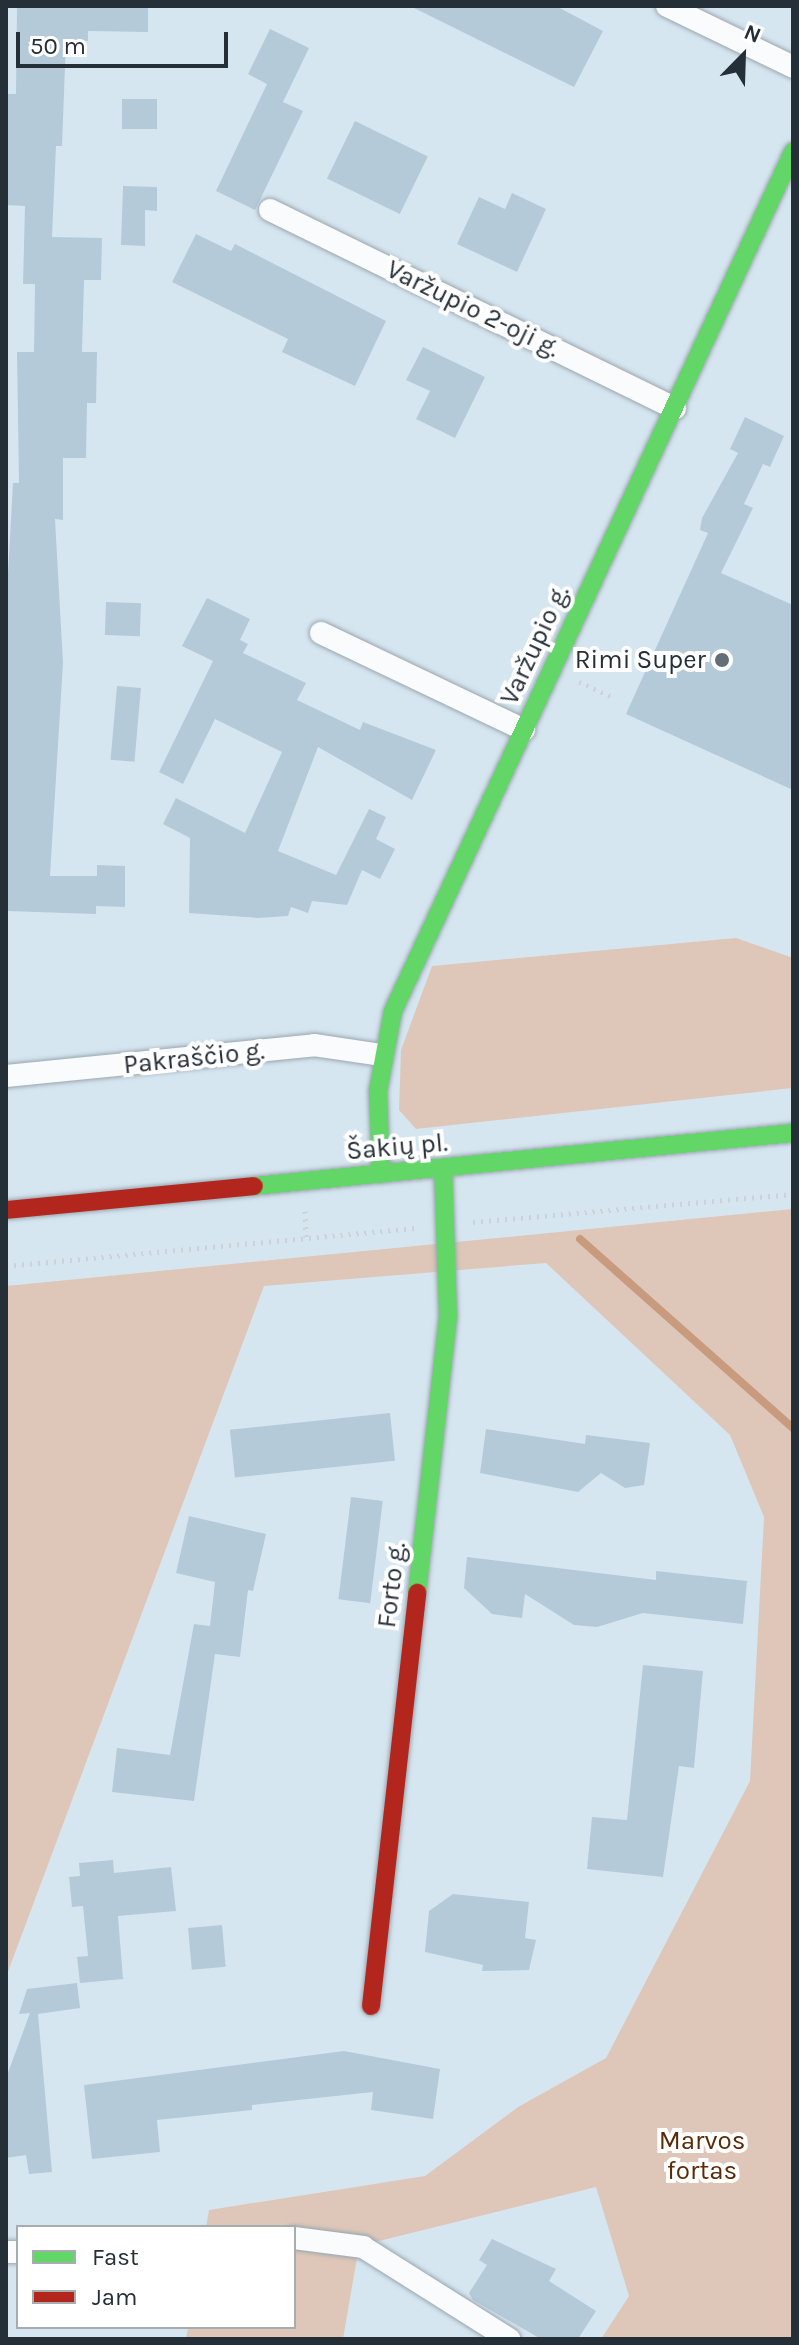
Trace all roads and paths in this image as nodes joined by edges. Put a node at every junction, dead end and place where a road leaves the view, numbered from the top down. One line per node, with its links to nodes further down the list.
1 (667, 6): 2 (street)
2 (793, 67)
3 (793, 152): 5 (street, Varžupio g.)
4 (270, 210): 5 (street, Varžupio 2-oji g.)
5 (675, 408): 7 (street, Varžupio g.)
6 (321, 633): 9 (street)
7 (552, 670): 8 (path); 9 (street, Varžupio g.)
8 (613, 697)
9 (524, 730): 10 (street, Varžupio g.)
10 (382, 1055): 11 (street, Pakraščio g.); 14 (street, Varžupio g.)
11 (6, 1076)
12 (793, 1133): 13 (street, Šakių pl.)
13 (443, 1168): 14 (street, Šakių pl.); 17 (street, Forto g.)
14 (381, 1174): 16 (street, Šakių pl.)
15 (793, 1194): 17 (path)
16 (6, 1210)
17 (446, 1225): 18 (path); 19 (street, Forto g.)
18 (6, 1266)
19 (371, 2006)
20 (296, 2238): 21 (street)
21 (509, 2339)

